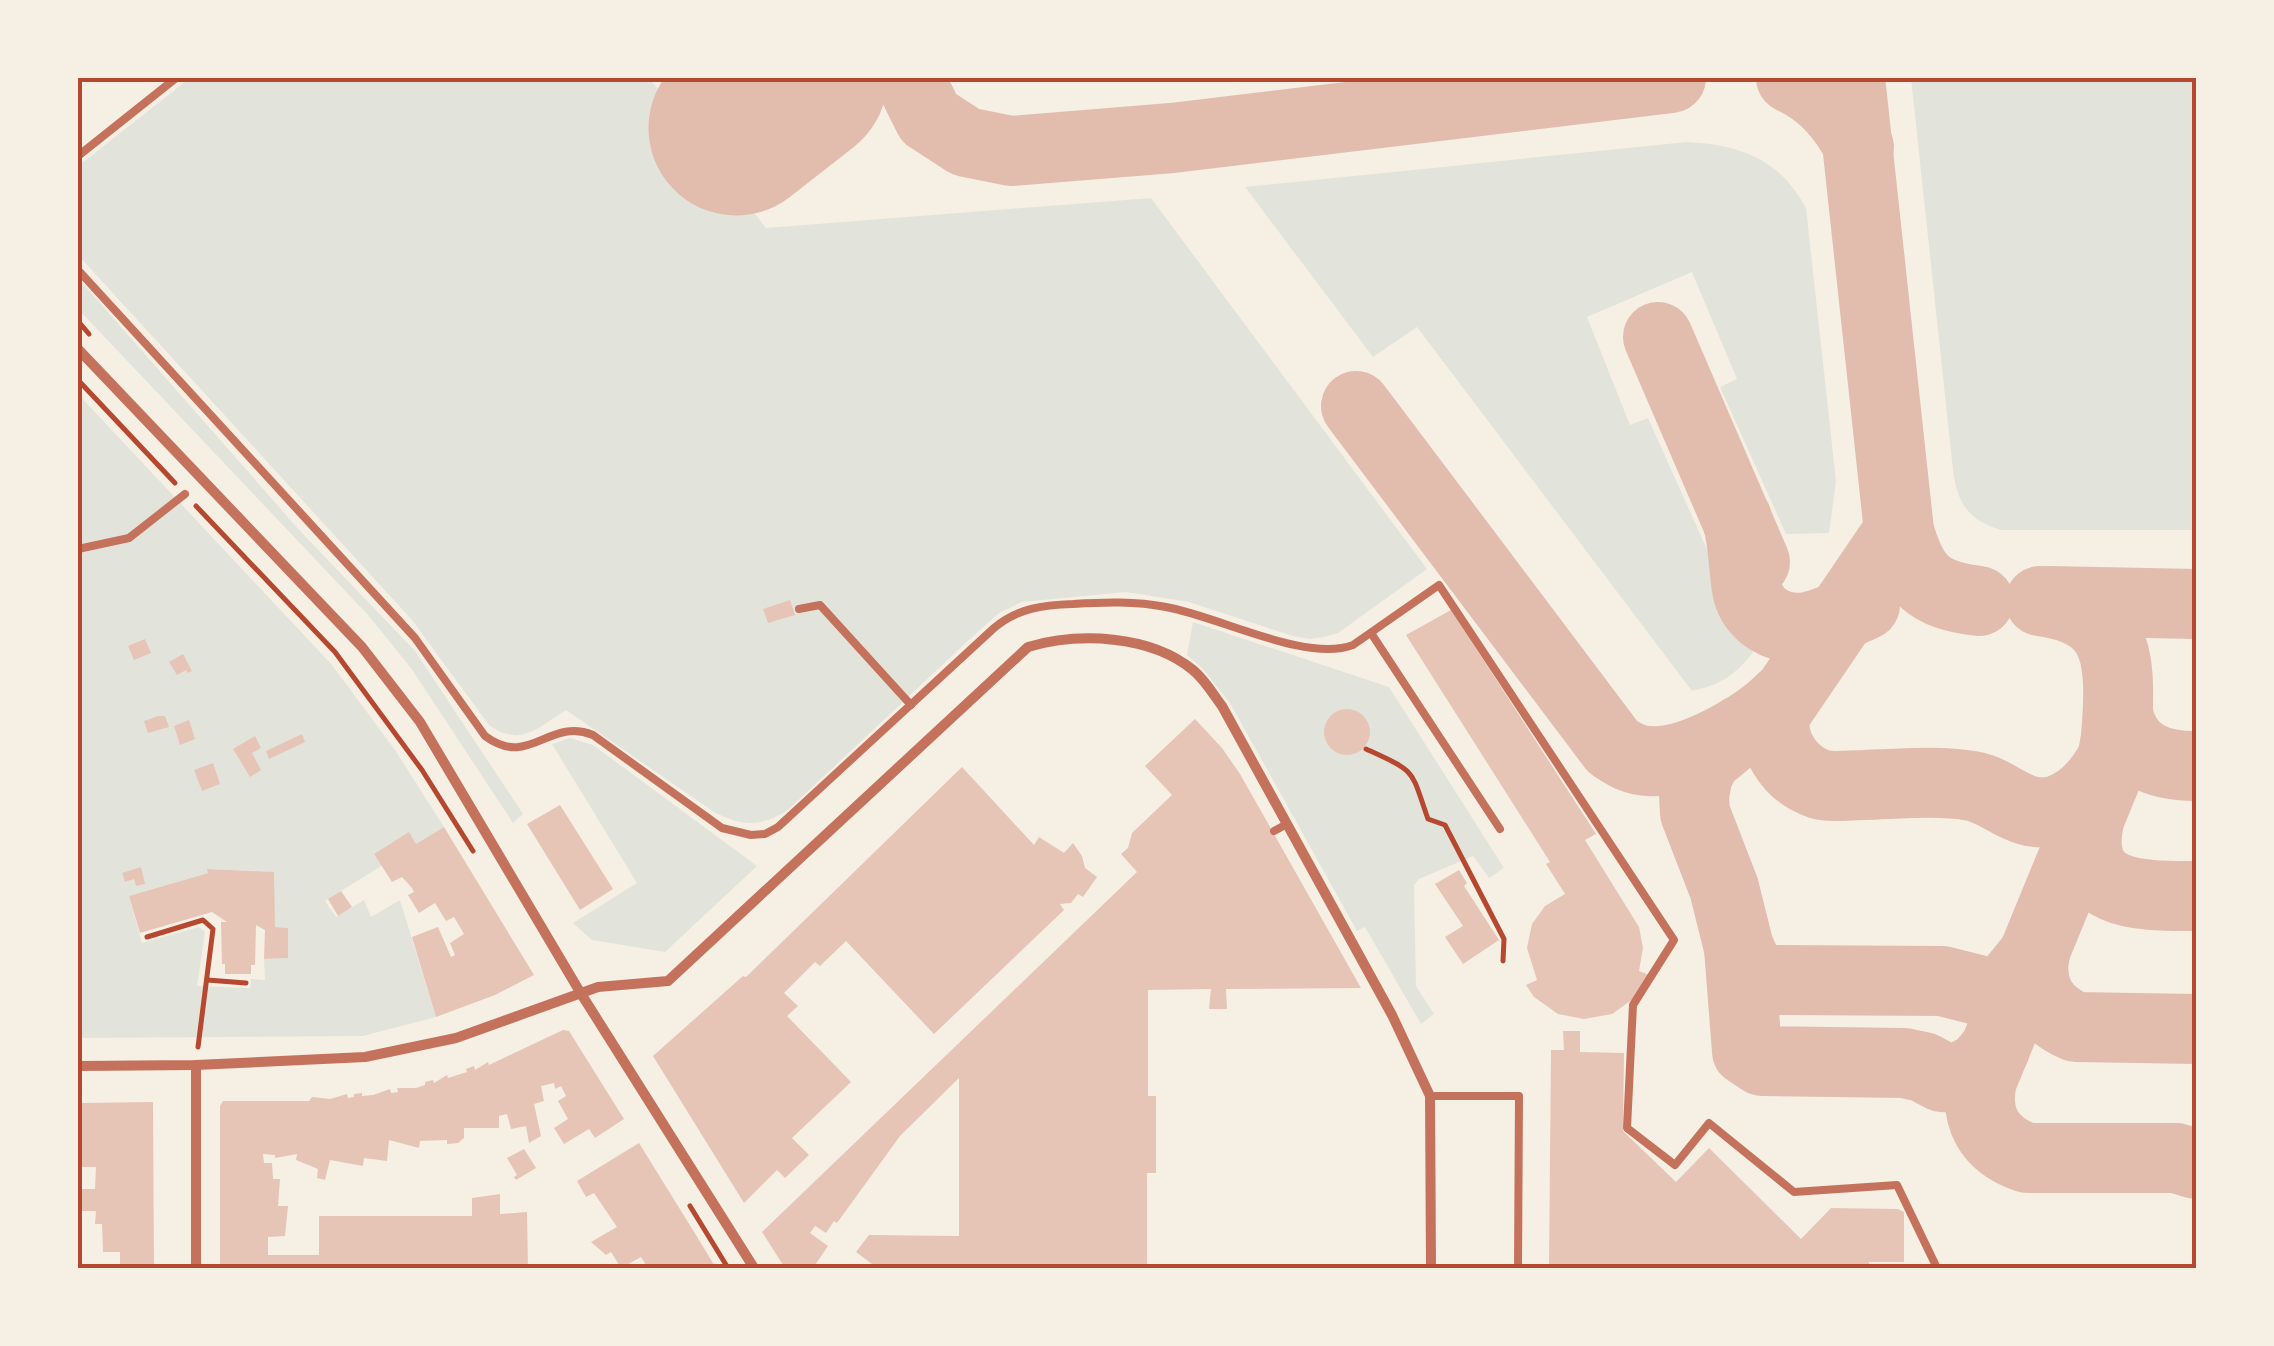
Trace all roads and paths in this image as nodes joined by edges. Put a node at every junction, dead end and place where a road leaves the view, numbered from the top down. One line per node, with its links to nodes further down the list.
1 (176, 78): 2 (lane)
2 (78, 156)
3 (78, 270): 10 (lane)
4 (78, 349): 20 (street)
5 (78, 380): 6 (path)
6 (185, 494): 7 (lane); 15 (path)
7 (78, 548)
8 (799, 610): 10 (lane)
9 (1371, 633): 10 (lane); 13 (lane); 28 (lane)
10 (910, 706)
11 (1366, 749): 17 (path)
12 (1287, 824): 14 (lane); 20 (street); 23 (street)
13 (1500, 829)
14 (1274, 831)
15 (473, 852)
16 (147, 937): 18 (path)
17 (1503, 960)
18 (207, 980): 19 (path); 21 (path)
19 (246, 983)
20 (580, 992): 21 (street); 25 (street)
21 (196, 1065): 22 (street); 24 (street)
22 (78, 1066)
23 (1430, 1096): 26 (street); 27 (lane)
24 (196, 1268)
25 (754, 1268)
26 (1431, 1268)
27 (1518, 1268)
28 (1937, 1268)

